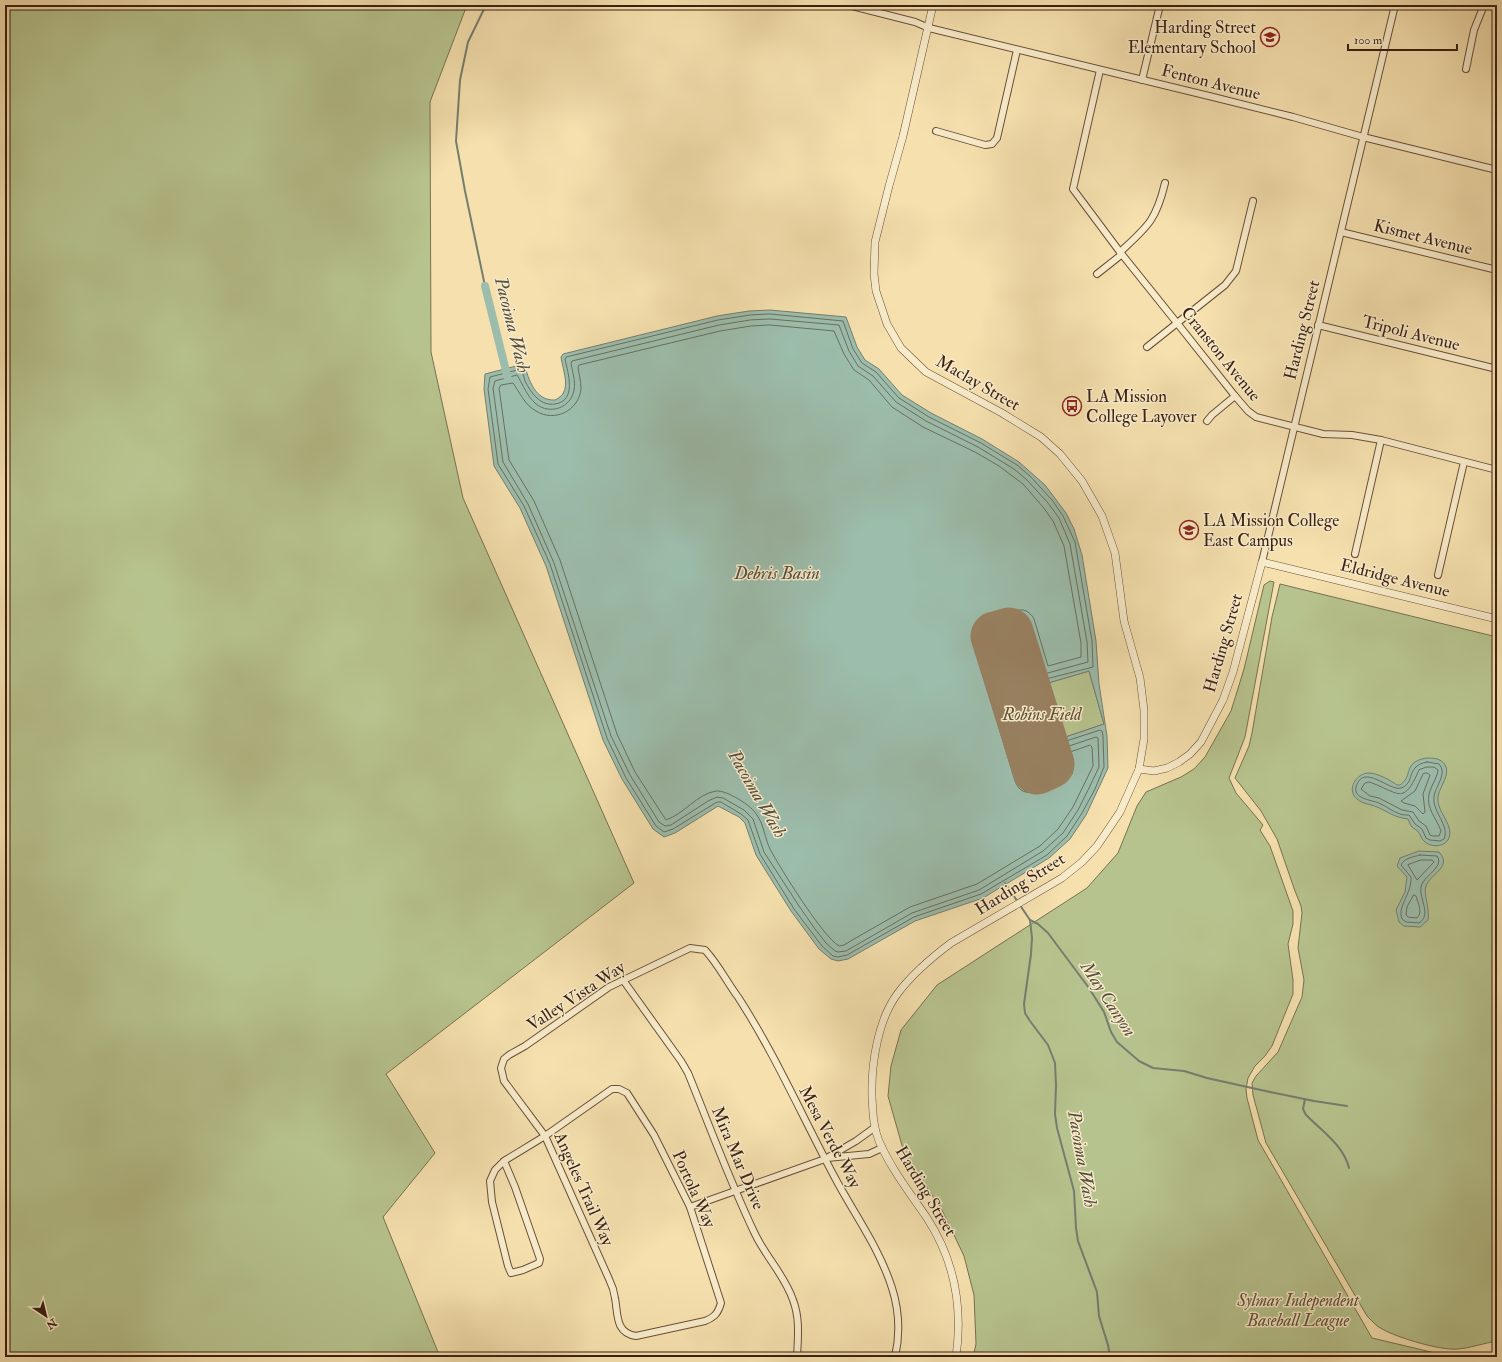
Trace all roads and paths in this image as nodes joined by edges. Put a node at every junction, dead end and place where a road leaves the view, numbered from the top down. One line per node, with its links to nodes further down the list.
1 (848, 5): 6 (street, Fenton Avenue)
2 (933, 5): 6 (street, Maclay Street)
3 (1160, 5): 10 (street)
4 (1395, 5): 12 (street, Harding Street)
5 (1484, 5): 8 (street)
6 (929, 28): 7 (street, Fenton Avenue); 34 (street, Maclay Street)
7 (1017, 50): 9 (street, Fenton Avenue); 11 (street)
8 (1466, 69)
9 (1100, 70): 10 (street, Fenton Avenue); 17 (street, Cranston Avenue)
10 (1142, 80): 12 (street, Fenton Avenue)
11 (936, 131)
12 (1363, 137): 13 (street, Fenton Avenue); 16 (street, Harding Street)
13 (1497, 170)
14 (1164, 182): 17 (street)
15 (1253, 201): 20 (street)
16 (1342, 232): 18 (street, Kismet Avenue); 21 (street, Harding Street)
17 (1120, 254): 19 (street); 20 (street, Cranston Avenue)
18 (1497, 270)
19 (1097, 274)
20 (1178, 323): 22 (street); 24 (street, Cranston Avenue)
21 (1318, 325): 23 (street, Tripoli Avenue); 26 (street, Harding Street)
22 (1146, 347)
23 (1497, 369)
24 (1235, 396): 25 (street); 26 (street, Cranston Avenue)
25 (1207, 421)
26 (1294, 426): 27 (street, Cranston Avenue); 31 (street, Harding Street)
27 (1381, 440): 28 (street, Cranston Avenue); 30 (street)
28 (1464, 462): 29 (street, Cranston Avenue); 32 (street)
29 (1497, 470)
30 (1355, 554)
31 (1262, 562): 33 (street, Eldridge Avenue); 34 (street, Harding Street)
32 (1438, 575)
33 (1497, 619)
34 (1139, 769): 38 (street, Harding Street)
35 (696, 948): 36 (street, Valley Vista Way); 41 (street, Mesa Verde Way)
36 (623, 980): 37 (street, Valley Vista Way); 43 (street, Mira Mar Drive)
37 (500, 1068): 39 (street, Angeles Trail Way)
38 (874, 1128): 40 (street, Harding Street); 41 (street)
39 (545, 1136): 42 (street); 44 (street, Portola Way); 45 (street, Angeles Trail Way)
40 (882, 1148): 41 (street); 48 (street, Harding Street)
41 (825, 1158): 43 (street); 47 (street, Mesa Verde Way)
42 (504, 1161): 42 (street)
43 (736, 1190): 44 (street); 46 (street, Mira Mar Drive)
44 (690, 1207): 45 (street, Portola Way)
45 (719, 1311)
46 (798, 1357)
47 (895, 1357)
48 (956, 1357)

